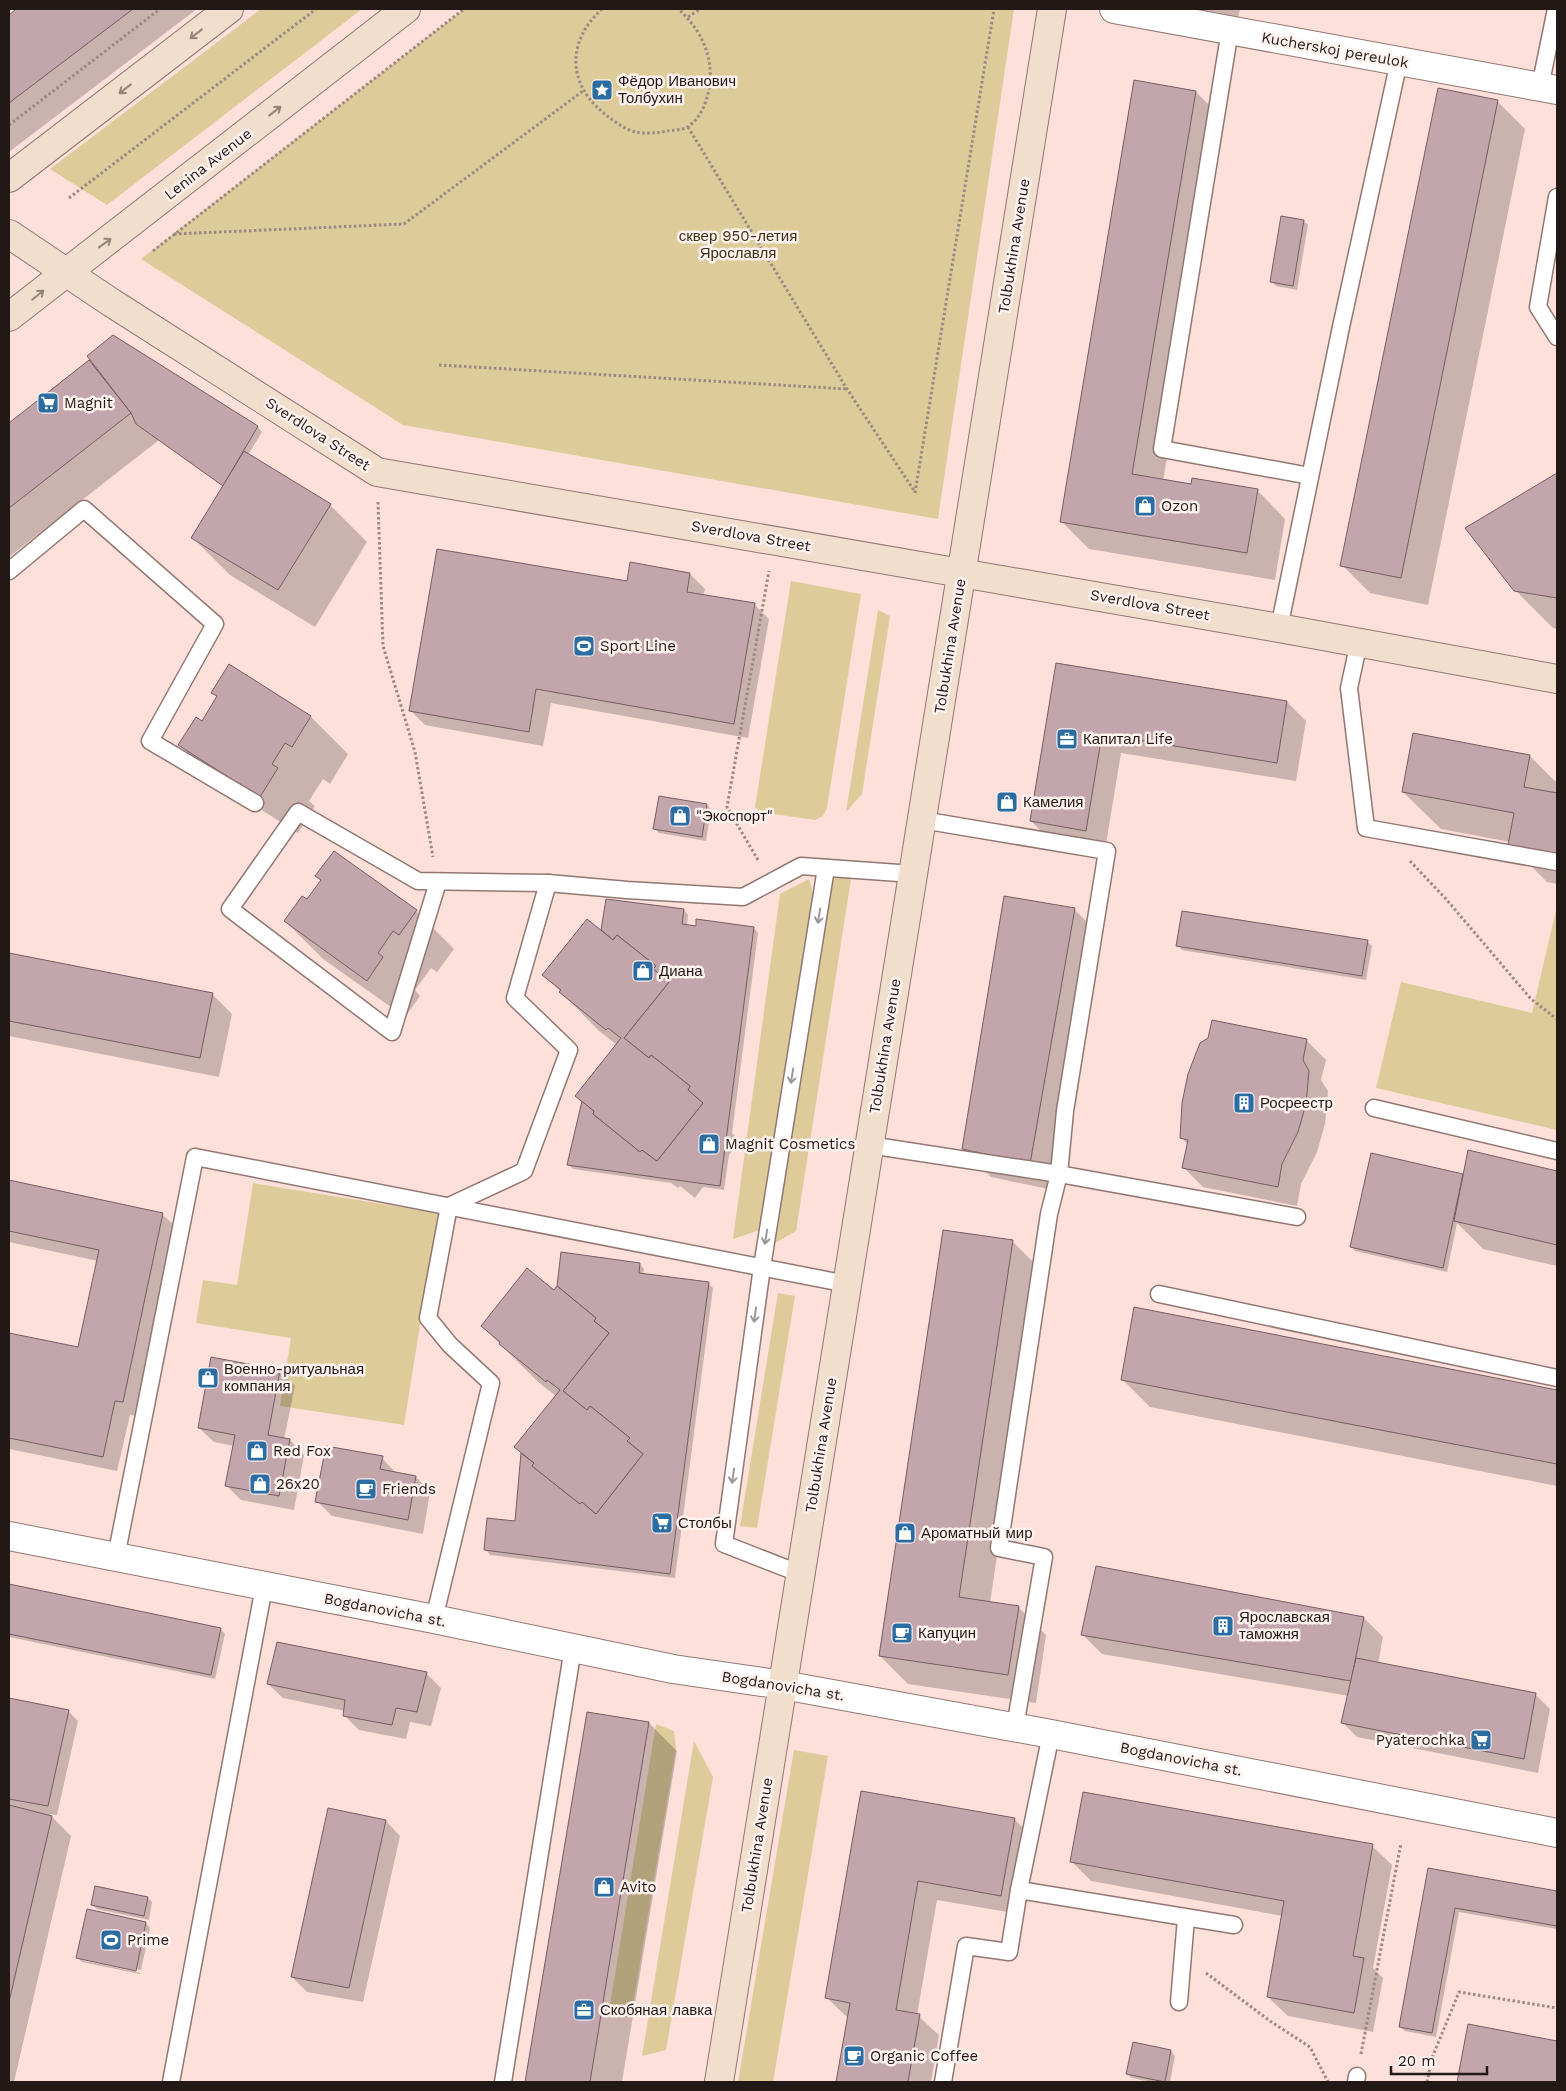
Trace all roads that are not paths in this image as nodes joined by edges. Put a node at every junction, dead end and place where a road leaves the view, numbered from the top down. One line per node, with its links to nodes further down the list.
1 (229, 9): 9 (main road, one-way to 9)
2 (406, 9): 12 (main road, Lenina Avenue, one-way to 2)
3 (1052, 9): 17 (main road, Tolbukhina Avenue)
4 (1114, 9): 6 (street, Kucherskoj pereulok)
5 (1556, 9): 8 (lane)
6 (1230, 30): 7 (street, Kucherskoj pereulok); 15 (lane)
7 (1399, 61): 8 (street, Kucherskoj pereulok); 15 (lane)
8 (1549, 88)
9 (9, 178)
10 (1557, 197): 14 (lane)
11 (9, 234): 12 (main road, Sverdlova Street)
12 (66, 272): 13 (main road, Lenina Avenue, one-way to 12); 17 (main road, Sverdlova Street)
13 (9, 317)
14 (1557, 336)
15 (1310, 476): 18 (lane)
16 (9, 571): 21 (lane)
17 (961, 572): 18 (main road, Sverdlova Street); 22 (main road, Tolbukhina Avenue)
18 (1279, 628): 19 (main road, Sverdlova Street)
19 (1359, 642): 20 (main road, Sverdlova Street); 23 (lane)
20 (1557, 679)
21 (255, 803)
22 (922, 820): 25 (main road, Tolbukhina Avenue); 31 (lane)
23 (1557, 862)
24 (826, 868): 25 (lane); 27 (lane); 34 (lane, one-way to 34)
25 (913, 874): 29 (main road, Tolbukhina Avenue)
26 (438, 882): 26 (lane); 27 (lane)
27 (548, 883): 32 (lane)
28 (1374, 1108): 30 (lane)
29 (869, 1145): 31 (lane); 35 (main road, Tolbukhina Avenue)
30 (1557, 1151)
31 (1059, 1174): 33 (lane); 45 (lane)
32 (449, 1206): 34 (lane); 39 (lane); 42 (lane)
33 (1296, 1217)
34 (762, 1267): 35 (lane); 40 (lane, one-way to 40)
35 (847, 1284): 40 (main road, Tolbukhina Avenue)
36 (1159, 1294): 37 (lane)
37 (1557, 1378)
38 (9, 1536): 39 (street, Bogdanovicha st.)
39 (116, 1557): 41 (street, Bogdanovicha st.)
40 (800, 1574): 44 (main road, Tolbukhina Avenue)
41 (264, 1587): 42 (street, Bogdanovicha st.); 52 (lane)
42 (434, 1619): 43 (street, Bogdanovicha st.)
43 (573, 1648): 44 (street, Bogdanovicha st.); 53 (lane)
44 (783, 1685): 45 (street, Bogdanovicha st.); 54 (main road, Tolbukhina Avenue)
45 (1015, 1727): 46 (street, Bogdanovicha st.)
46 (1051, 1734): 47 (street, Bogdanovicha st.); 48 (lane)
47 (1557, 1834)
48 (1019, 1890): 49 (lane); 55 (lane)
49 (1186, 1918): 50 (lane); 51 (lane)
50 (1234, 1925)
51 (1179, 2002)
52 (172, 2082)
53 (503, 2082)
54 (719, 2082)
55 (943, 2082)

